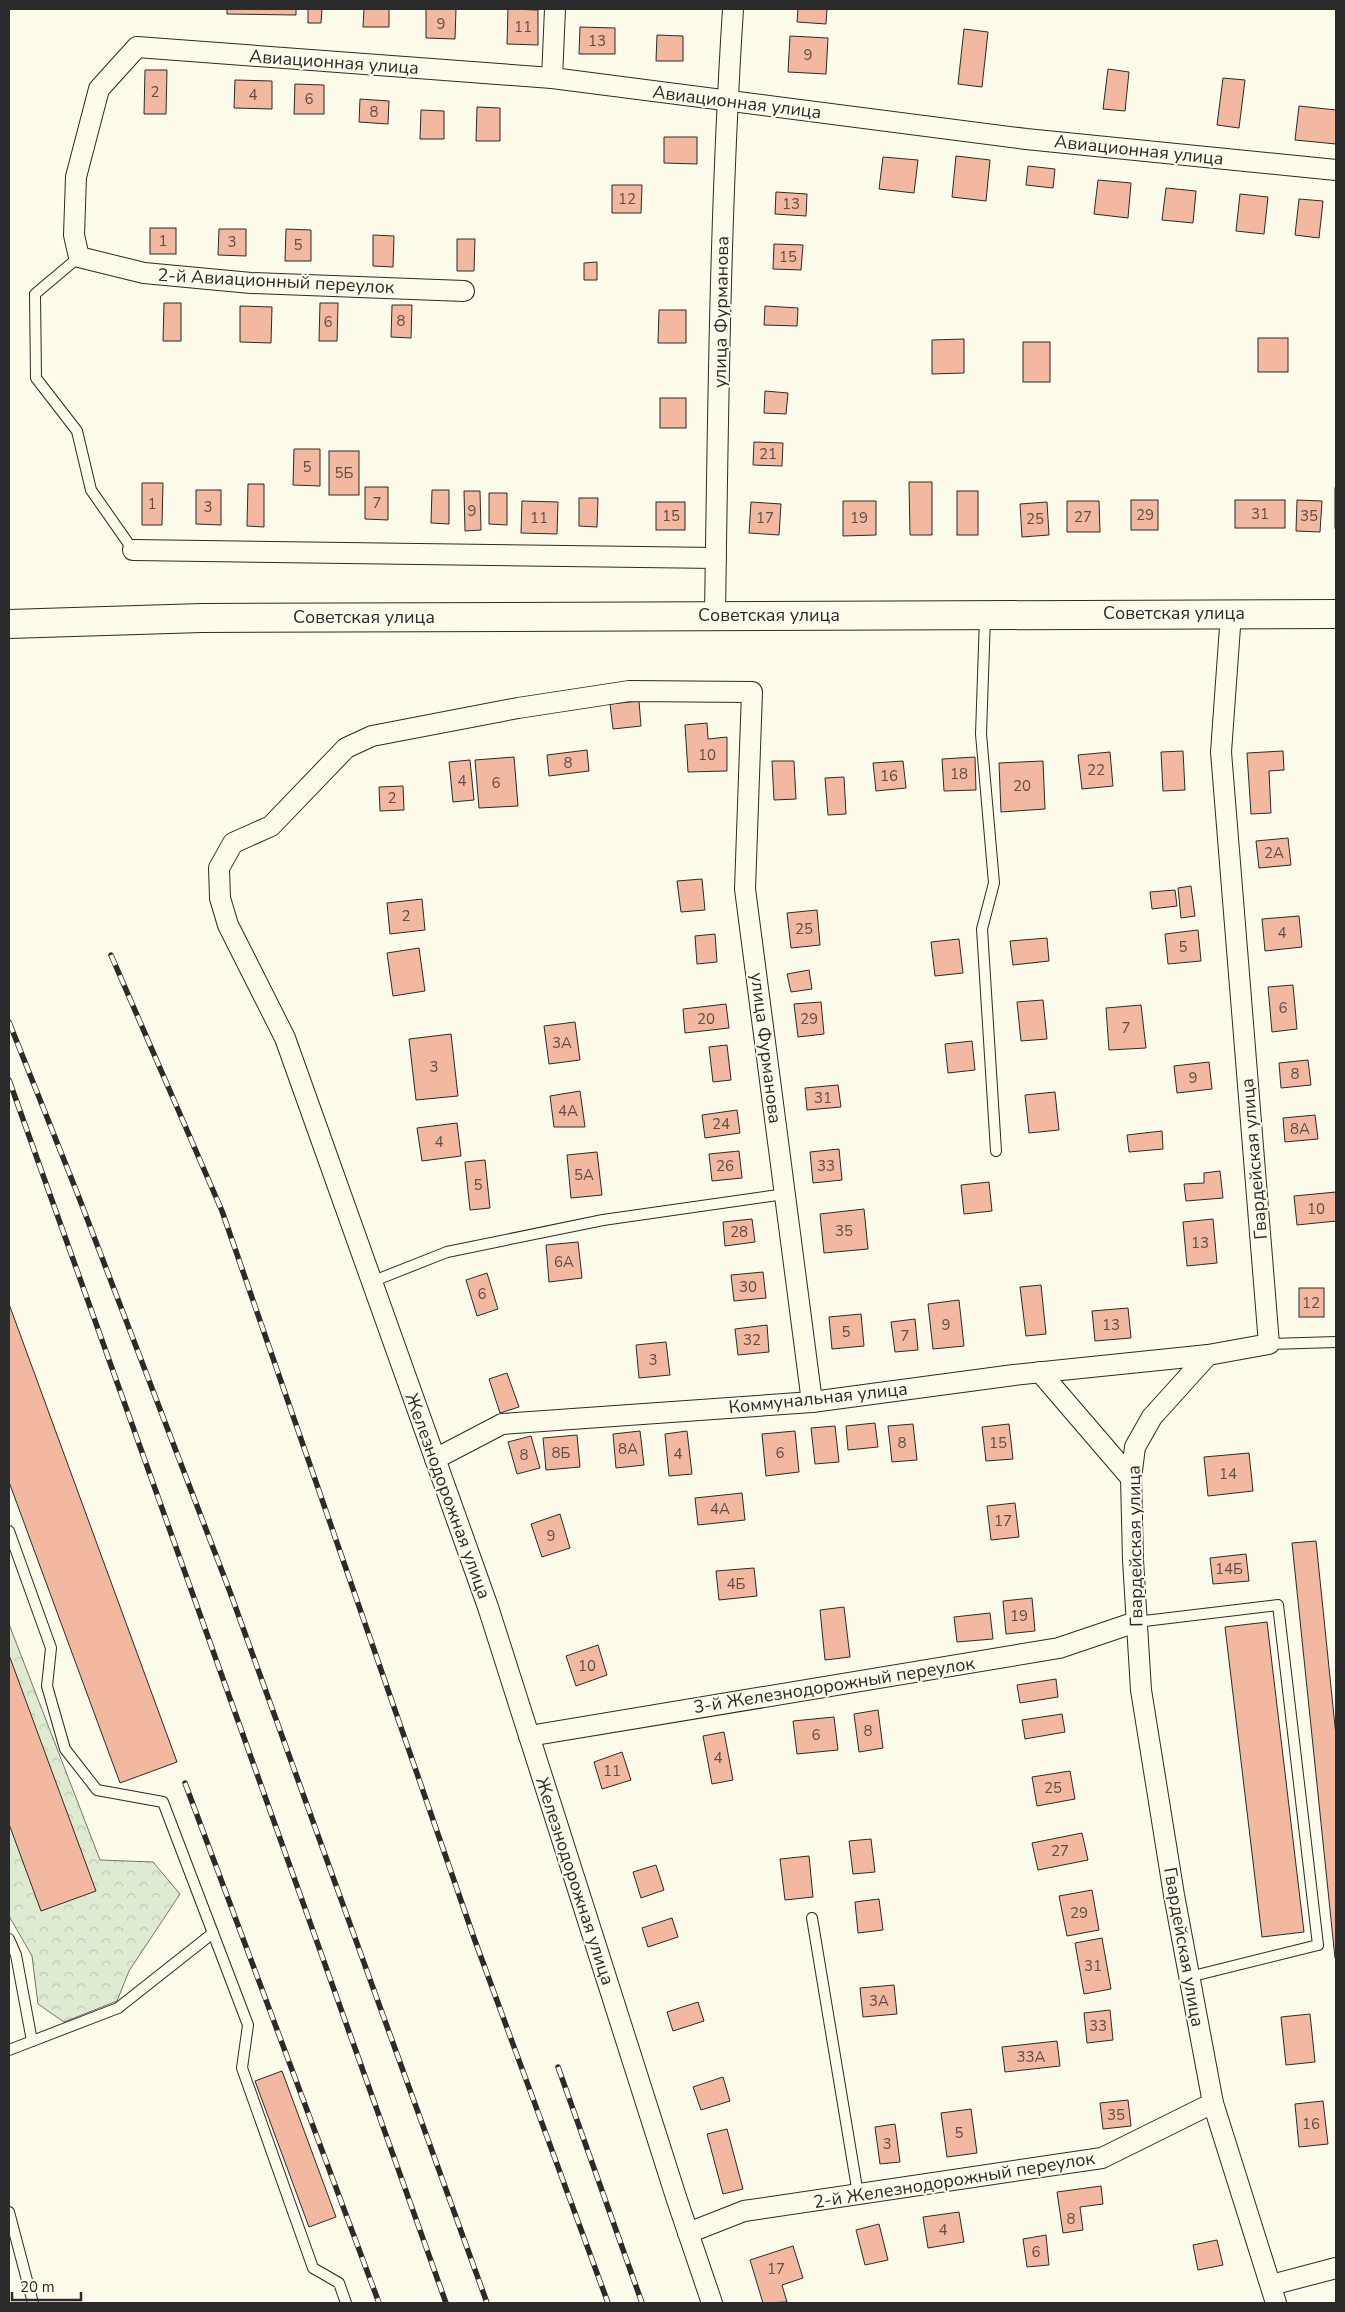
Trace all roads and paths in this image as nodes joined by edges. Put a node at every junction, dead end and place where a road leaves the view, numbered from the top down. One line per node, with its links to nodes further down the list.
1 (555, 9): 3 (street)
2 (733, 9): 4 (street, улица Фурманова)
3 (552, 78): 4 (street, Авиационная улица); 6 (street, Авиационная улица)
4 (727, 101): 5 (street, Авиационная улица); 9 (street, улица Фурманова)
5 (1336, 170)
6 (79, 257): 7 (street, 2-й Авиационный переулок); 8 (lane)
7 (464, 291)
8 (133, 550): 9 (street)
9 (716, 558): 13 (street, улица Фурманова)
10 (1231, 613): 11 (main road, Советская улица); 12 (main road, Советская улица); 20 (street, Гвардейская улица)
11 (985, 614): 13 (main road, Советская улица); 16 (lane)
12 (1336, 614)
13 (715, 615): 14 (main road, Советская улица)
14 (9, 624)
15 (752, 692): 17 (street, улица Фурманова); 18 (street, Железнодорожная улица)
16 (996, 1151)
17 (785, 1194): 18 (lane); 23 (street, улица Фурманова)
18 (371, 1282): 24 (street, Железнодорожная улица)
19 (1336, 1342): 20 (lane)
20 (1269, 1344): 21 (street)
21 (1208, 1355): 22 (street, Коммунальная улица); 25 (street, Гвардейская улица)
22 (1040, 1372): 23 (street, Коммунальная улица); 25 (street)
23 (812, 1402): 24 (street, Коммунальная улица)
24 (435, 1458): 28 (street, Железнодорожная улица)
25 (1131, 1478): 27 (street, Гвардейская улица)
26 (9, 1531): 30 (lane)
27 (1136, 1622): 28 (street, 3-й Железнодорожный переулок); 32 (street, Гвардейская улица); 32 (lane)
28 (529, 1736): 38 (street, Железнодорожная улица)
29 (812, 1918): 36 (lane)
30 (213, 1933): 33 (lane); 42 (lane)
31 (9, 1939): 33 (lane)
32 (1189, 1976): 35 (street, Гвардейская улица)
33 (32, 2041): 34 (lane)
34 (9, 2050)
35 (1213, 2103): 36 (street, 2-й Железнодорожный переулок); 40 (street, Гвардейская улица)
36 (858, 2194): 38 (street, 2-й Железнодорожный переулок)
37 (9, 2212): 41 (lane)
38 (688, 2233): 43 (street, Железнодорожная улица)
39 (1336, 2268): 40 (street)
40 (1273, 2294)
41 (33, 2303)
42 (346, 2303)
43 (712, 2303)

